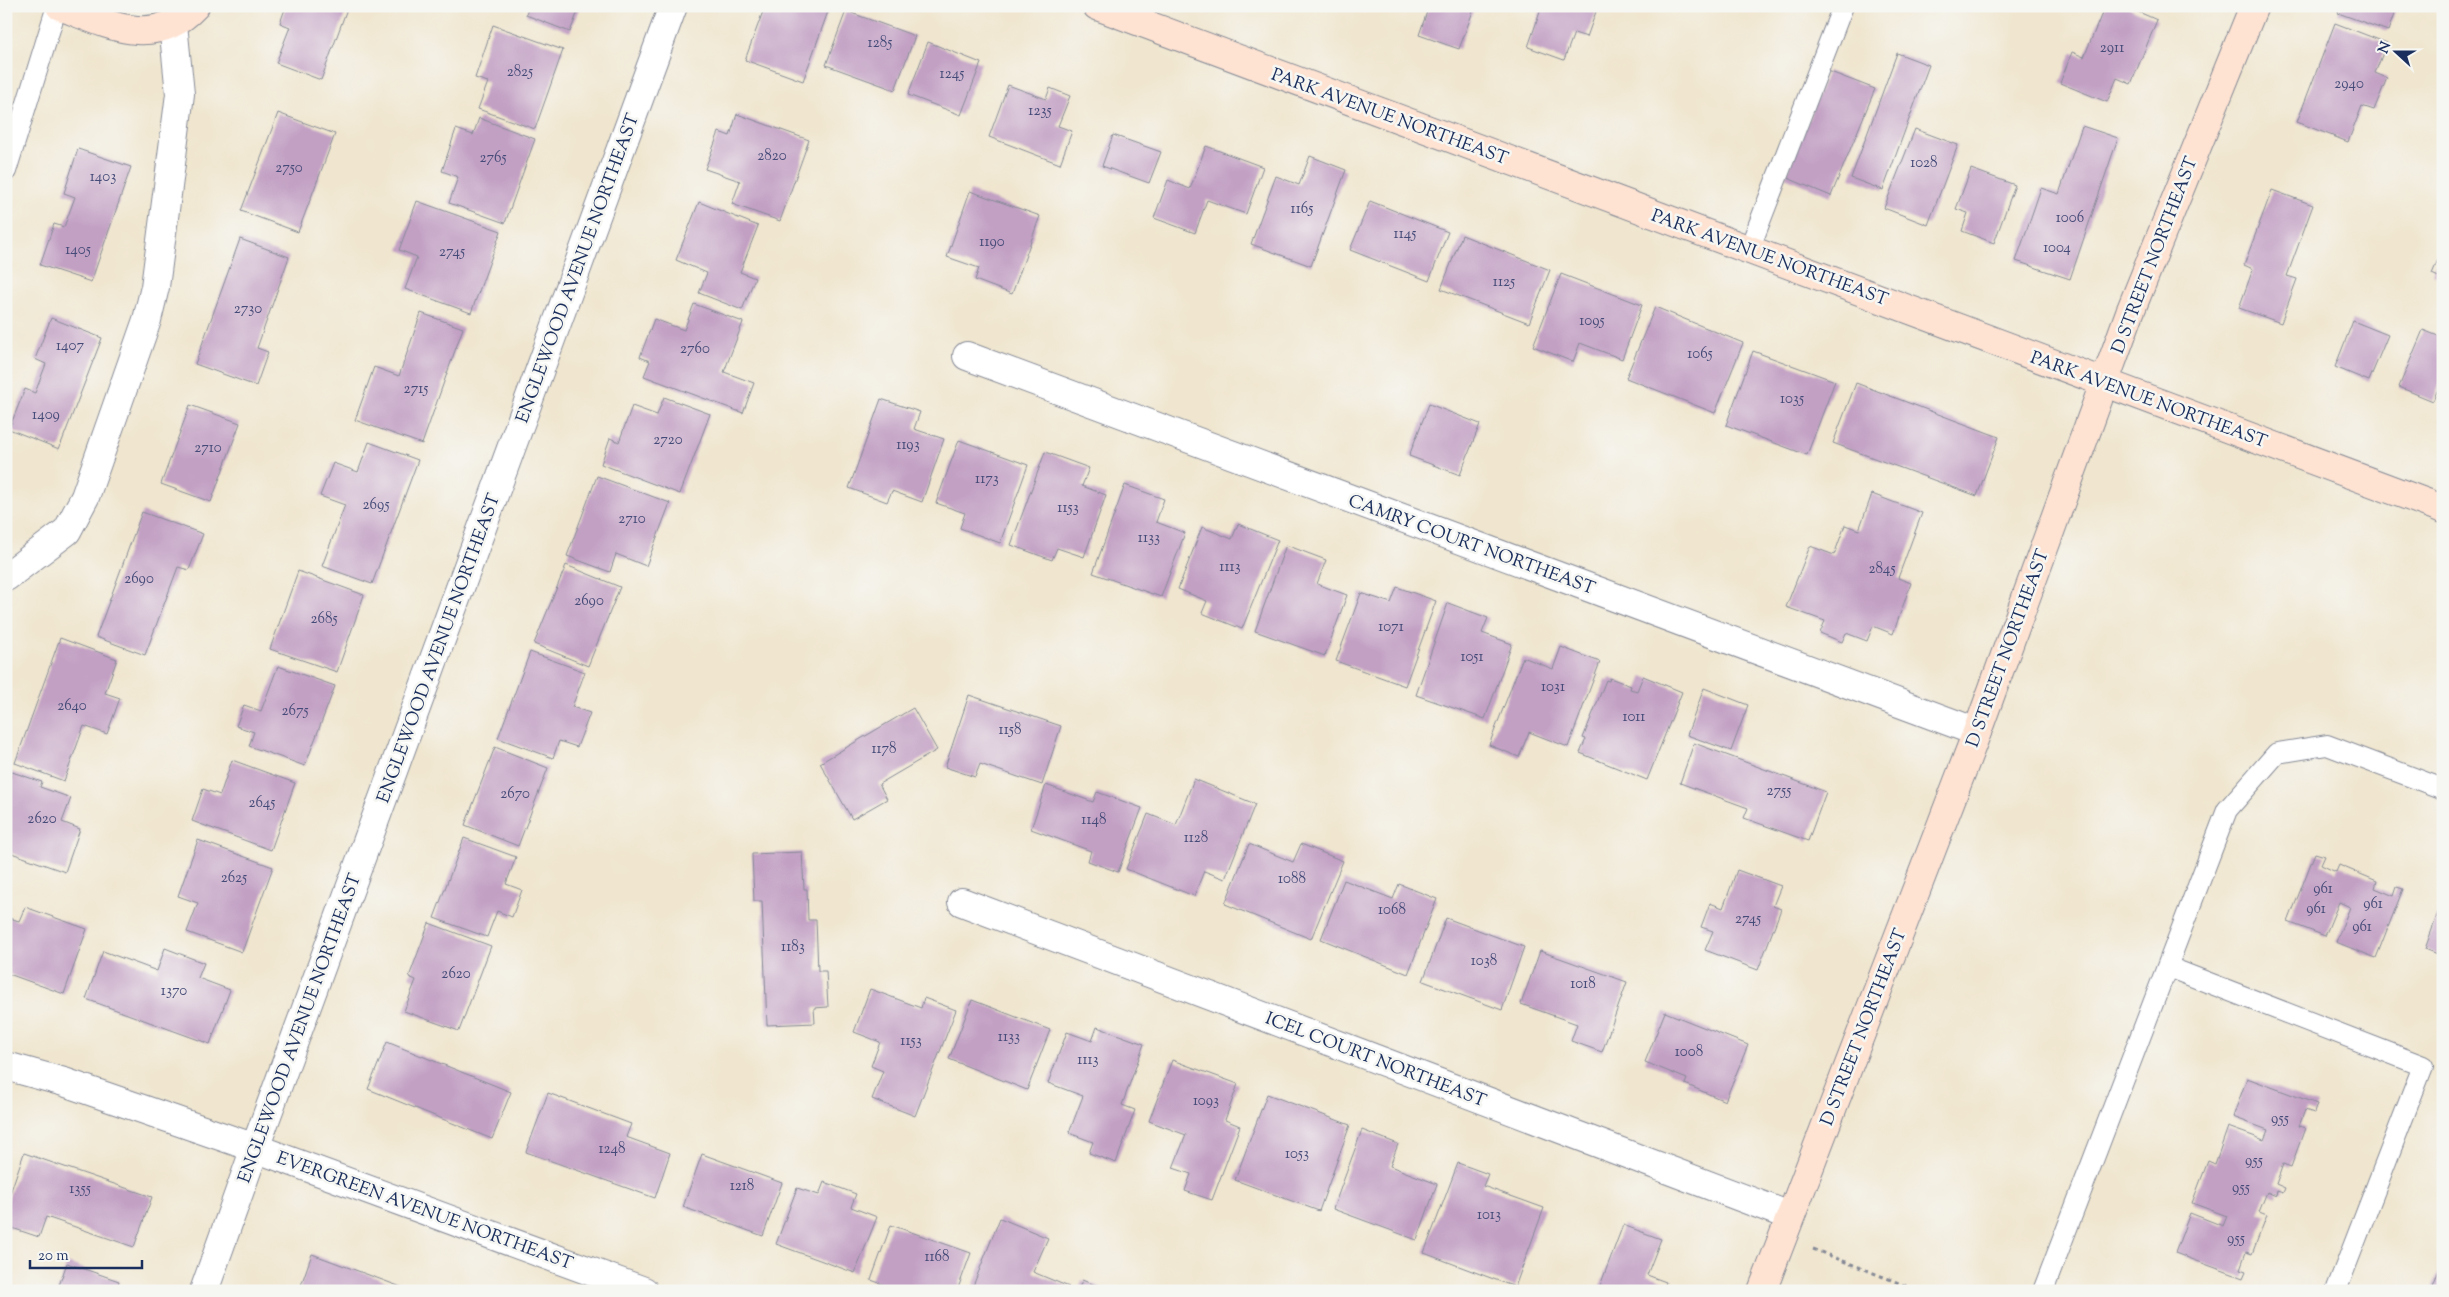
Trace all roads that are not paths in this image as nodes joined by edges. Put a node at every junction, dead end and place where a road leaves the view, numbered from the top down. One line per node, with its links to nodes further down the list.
1 (59, 6): 7 (street); 8 (lane)
2 (195, 6): 7 (street)
3 (674, 6): 19 (street, ENGLEWOOD AVENUE NORTHEAST)
4 (1843, 6): 9 (lane)
5 (2254, 6): 11 (street, D STREET NORTHEAST)
6 (1109, 8): 9 (street, PARK AVENUE NORTHEAST)
7 (173, 24): 13 (street)
8 (6, 171)
9 (1749, 250): 11 (street, PARK AVENUE NORTHEAST)
10 (967, 356): 14 (street, CAMRY COURT NORTHEAST)
11 (2105, 382): 12 (street, PARK AVENUE NORTHEAST); 14 (street, D STREET NORTHEAST)
12 (2443, 509)
13 (6, 577)
14 (1977, 732): 20 (street, D STREET NORTHEAST)
15 (2443, 789): 17 (lane)
16 (962, 902): 20 (street, ICEL COURT NORTHEAST)
17 (2168, 967): 24 (lane); 25 (lane)
18 (6, 1066): 19 (street, EVERGREEN AVENUE NORTHEAST)
19 (255, 1148): 21 (street, ENGLEWOOD AVENUE NORTHEAST); 22 (street, EVERGREEN AVENUE NORTHEAST)
20 (1786, 1227): 23 (street, D STREET NORTHEAST)
21 (204, 1291)
22 (644, 1291)
23 (1762, 1291)
24 (2043, 1291)
25 (2336, 1291)

